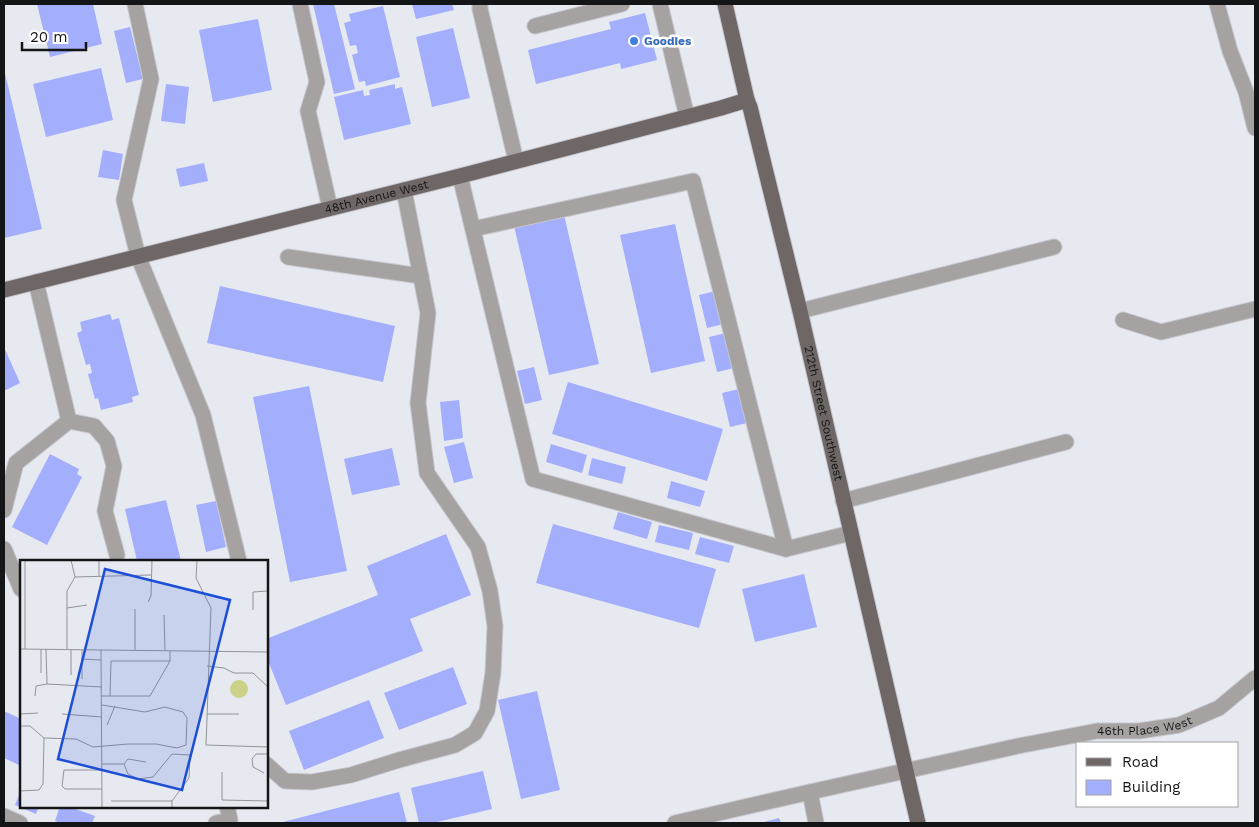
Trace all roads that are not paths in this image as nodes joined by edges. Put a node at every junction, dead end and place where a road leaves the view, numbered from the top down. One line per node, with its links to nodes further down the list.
1 (135, 4): 18 (street)
2 (300, 4): 15 (street)
3 (480, 4): 12 (street)
4 (622, 4): 8 (street)
5 (660, 4): 10 (street)
6 (724, 4): 9 (main road, 212th Street Southwest)
7 (1217, 4): 11 (street)
8 (535, 26)
9 (747, 100): 10 (main road, 48th Avenue West); 24 (main road, 212th Street Southwest)
10 (687, 117): 12 (main road, 48th Avenue West)
11 (1255, 128)
12 (516, 161): 13 (main road, 48th Avenue West)
13 (460, 176): 14 (main road, 48th Avenue West); 16 (street)
14 (404, 190): 15 (main road, 48th Avenue West); 20 (street)
15 (330, 208): 18 (main road, 48th Avenue West)
16 (473, 230): 32 (street); 32 (street)
17 (1054, 247): 24 (street)
18 (138, 256): 21 (main road, 48th Avenue West); 34 (street)
19 (288, 257): 20 (street)
20 (421, 276): 37 (street)
21 (36, 282): 22 (main road, 48th Avenue West); 26 (street)
22 (4, 290)
23 (1255, 309): 25 (street)
24 (800, 311): 28 (main road, 212th Street Southwest)
25 (1123, 320)
26 (69, 421): 29 (street); 33 (street)
27 (1066, 442): 28 (street)
28 (843, 501): 30 (main road, 212th Street Southwest)
29 (4, 510)
30 (851, 533): 32 (street); 38 (main road, 212th Street Southwest)
31 (4, 549): 35 (street)
32 (786, 549)
33 (117, 555)
34 (239, 560)
35 (20, 587)
36 (1255, 678): 38 (street, 46th Place West)
37 (268, 766)
38 (905, 771): 39 (street, 46th Place West); 46 (main road, 212th Street Southwest)
39 (810, 792): 44 (street, 46th Place West); 45 (street)
40 (227, 807): 43 (street)
41 (4, 816): 42 (street)
42 (20, 823)
43 (216, 823)
44 (674, 823)
45 (816, 823)
46 (918, 823)

